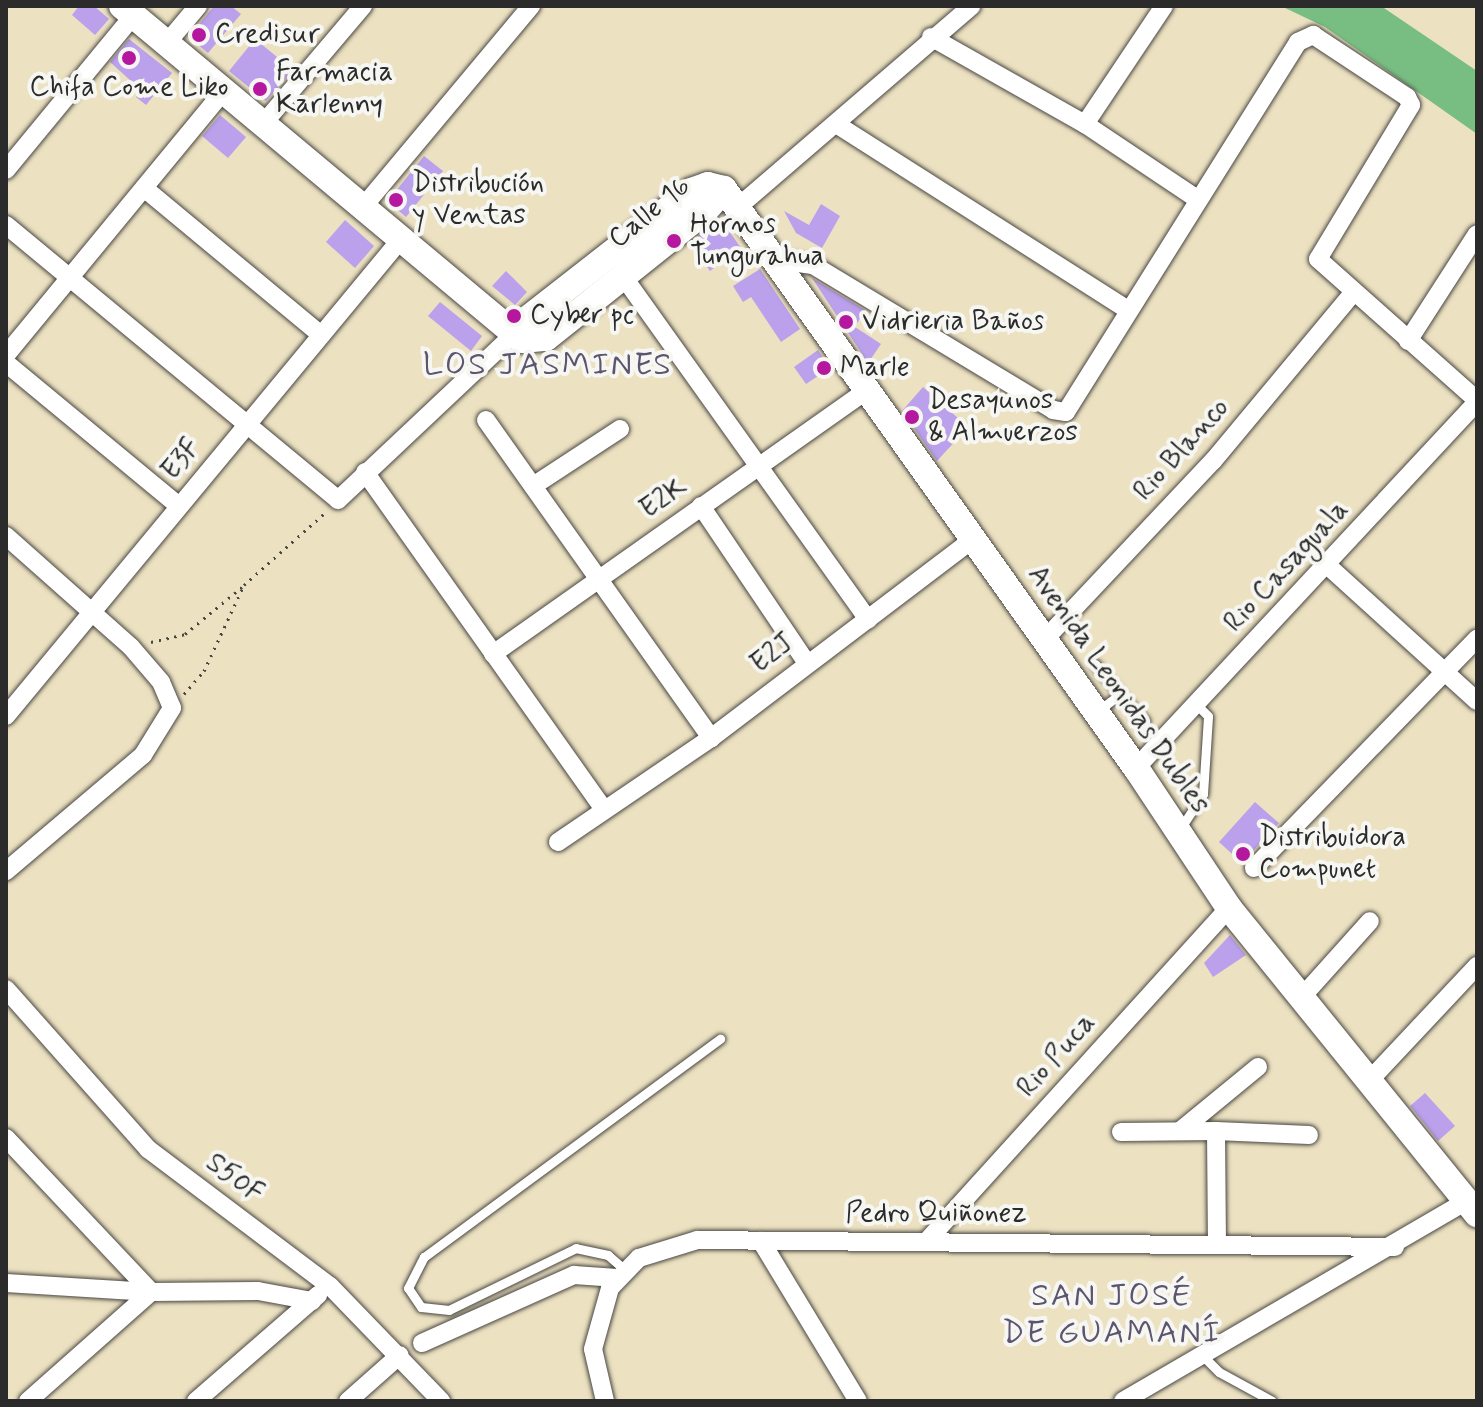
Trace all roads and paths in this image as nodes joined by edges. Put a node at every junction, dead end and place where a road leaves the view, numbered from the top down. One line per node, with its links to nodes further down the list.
1 (198, 6): 8 (street)
2 (363, 6): 10 (street)
3 (531, 6): 17 (street)
4 (972, 6): 7 (street)
5 (1164, 6): 12 (street)
6 (128, 11): 8 (main road); 13 (street)
7 (931, 37): 11 (street); 12 (street)
8 (166, 44): 9 (main road)
9 (224, 91): 10 (main road); 14 (street)
10 (263, 124): 17 (main road)
11 (836, 124): 15 (street); 25 (street)
12 (1085, 124): 16 (street)
13 (6, 170)
14 (144, 188): 23 (street); 26 (street)
15 (731, 198): 21 (main road, Avenida Leonidas Dubles); 22 (main road, Calle 16); 27 (main road, Calle 16)
16 (1197, 199): 24 (street); 25 (street)
17 (363, 207): 20 (main road)
18 (6, 225): 23 (street)
19 (1477, 234): 28 (street)
20 (401, 239): 26 (street, E3F); 27 (main road)
21 (776, 260): 25 (street); 31 (main road, Avenida Leonidas Dubles)
22 (623, 276): 27 (main road, Calle 16); 36 (street)
23 (70, 278): 29 (street); 34 (street)
24 (1353, 293): 28 (street); 49 (street, Rio Blanco)
25 (1128, 310)
26 (321, 335): 34 (street, E3F)
27 (513, 335): 37 (street)
28 (1408, 341): 32 (street)
29 (6, 355)
30 (6, 363): 40 (street)
31 (867, 390): 36 (street, E2K); 43 (main road, Avenida Leonidas Dubles)
32 (1477, 401): 44 (street, Rio Casaguala)
33 (486, 420): 38 (street)
34 (247, 425): 39 (street); 40 (street, E3F)
35 (620, 429): 38 (street)
36 (759, 467): 41 (street, E2K); 48 (street)
37 (365, 472): 39 (street); 52 (street)
38 (533, 486): 45 (street)
39 (338, 500): 46 (path)
40 (179, 506): 47 (street, E3F)
41 (701, 506): 45 (street, E2K); 53 (street)
42 (6, 536): 47 (street)
43 (973, 539): 48 (street, E2J); 49 (main road, Avenida Leonidas Dubles)
44 (1328, 566): 55 (street); 59 (street, Rio Casaguala)
45 (599, 579): 52 (street, E2K); 63 (street)
46 (244, 585): 51 (path); 60 (path)
47 (94, 609): 51 (street); 58 (street, E3F)
48 (868, 619): 53 (street, E2J)
49 (1045, 639): 61 (main road, Avenida Leonidas Dubles)
50 (1477, 639): 55 (street)
51 (131, 647): 60 (street)
52 (493, 654): 65 (street)
53 (807, 663): 63 (street, E2J)
54 (1095, 664): 56 (lane)
55 (1446, 672): 57 (street); 69 (street)
56 (1120, 694): 61 (lane); 62 (lane)
57 (1477, 701)
58 (9, 705)
59 (1197, 705): 64 (street, Rio Casaguala); 66 (lane)
60 (172, 708): 68 (street)
61 (1096, 712): 64 (main road, Avenida Leonidas Dubles)
62 (1145, 721)
63 (711, 738): 65 (street, E2J)
64 (1136, 768): 66 (main road, Avenida Leonidas Dubles)
65 (604, 810): 67 (street, E2J)
66 (1178, 831): 71 (main road, Avenida Leonidas Dubles)
67 (558, 842)
68 (13, 850): 70 (street)
69 (1254, 868)
70 (6, 871)
71 (1229, 908): 75 (main road, Avenida Leonidas Dubles); 86 (street, Rio Puca)
72 (1370, 921): 75 (street)
73 (1477, 966): 78 (street)
74 (6, 989): 91 (street, S50F)
75 (1301, 998): 78 (main road, Avenida Leonidas Dubles)
76 (720, 1039): 89 (lane)
77 (1258, 1067): 79 (street)
78 (1367, 1083): 84 (main road, Avenida Leonidas Dubles)
79 (1180, 1131): 80 (street); 81 (street)
80 (1216, 1131): 82 (street); 87 (street)
81 (1121, 1132)
82 (1309, 1135)
83 (6, 1138): 92 (street)
84 (1471, 1208): 88 (street)
85 (761, 1241): 86 (street, Pedro Quiñonez); 89 (street, Pedro Quiñonez); 103 (street)
86 (926, 1242): 87 (street, Pedro Quiñonez)
87 (1217, 1244): 88 (street, Pedro Quiñonez)
88 (1395, 1247): 96 (street)
89 (621, 1274): 94 (street); 102 (street)
90 (6, 1283): 92 (street)
91 (330, 1286): 93 (street); 95 (street, S50F)
92 (151, 1292): 93 (street); 98 (street)
93 (312, 1301): 99 (street)
94 (422, 1343)
95 (400, 1355): 100 (street); 101 (street, S50F)
96 (1202, 1355): 97 (street); 104 (lane)
97 (1129, 1400)
98 (28, 1401)
99 (196, 1401)
100 (348, 1401)
101 (441, 1401)
102 (605, 1401)
103 (858, 1401)
104 (1272, 1401)

